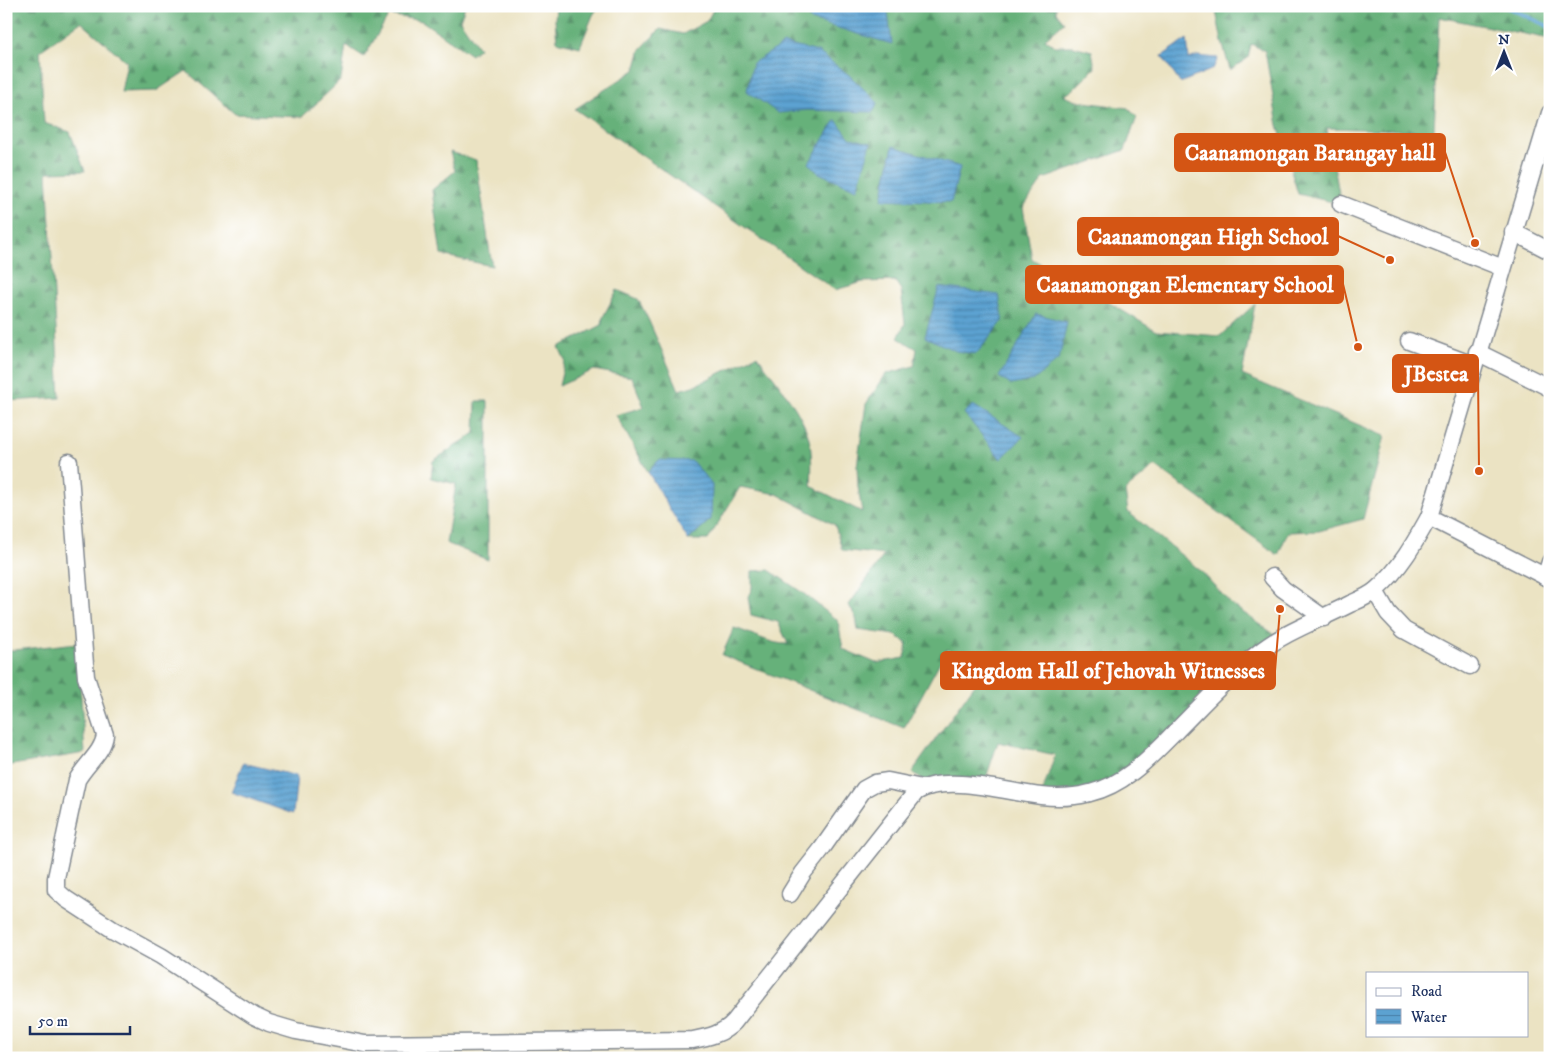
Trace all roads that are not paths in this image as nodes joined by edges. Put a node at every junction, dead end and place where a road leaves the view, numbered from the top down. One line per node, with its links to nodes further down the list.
1 (1550, 113): 3 (street)
2 (1341, 204): 5 (street)
3 (1513, 232): 4 (street); 5 (street)
4 (1550, 251)
5 (1503, 268): 7 (street)
6 (1409, 341): 7 (street)
7 (1475, 359): 8 (street); 10 (street)
8 (1550, 388)
9 (69, 462): 16 (street)
10 (1429, 516): 11 (street); 13 (street)
11 (1548, 573)
12 (1272, 577): 14 (street)
13 (1375, 591): 14 (street); 15 (street)
14 (1324, 618): 16 (street)
15 (1470, 666)
16 (922, 788): 17 (street)
17 (790, 894)

